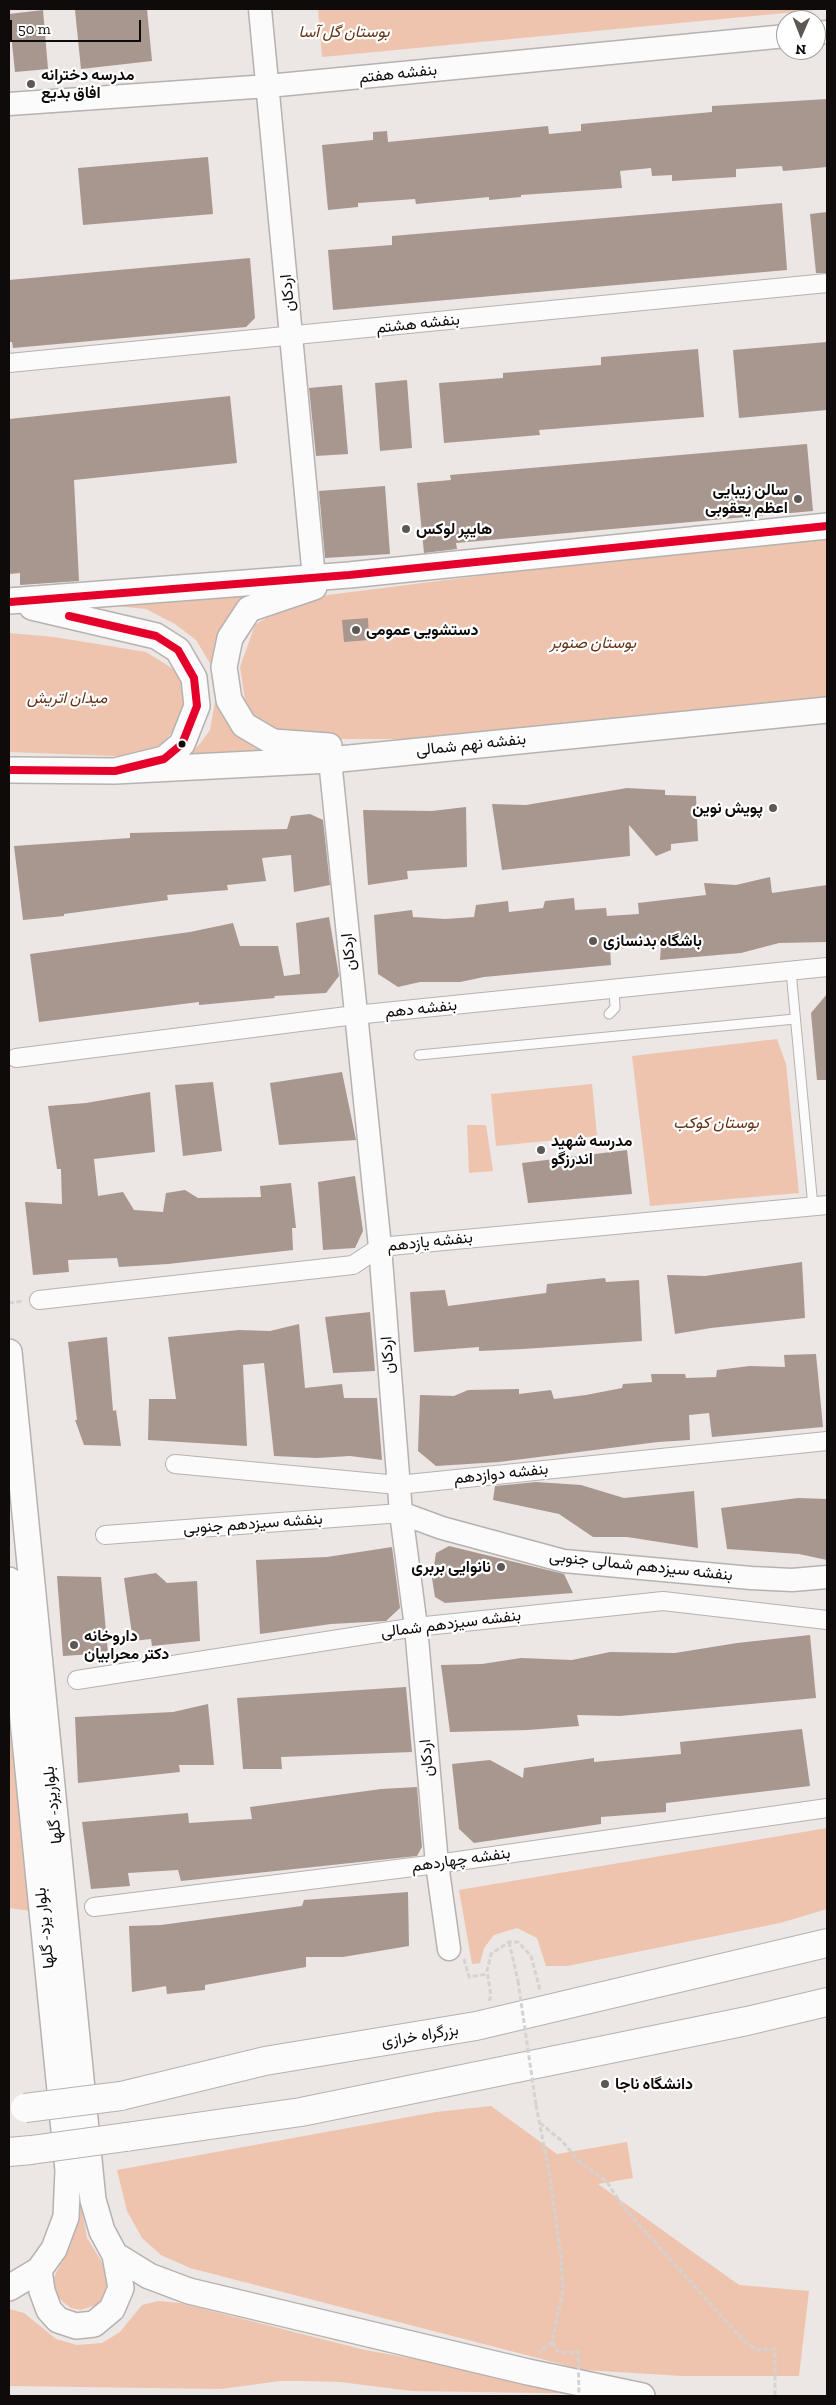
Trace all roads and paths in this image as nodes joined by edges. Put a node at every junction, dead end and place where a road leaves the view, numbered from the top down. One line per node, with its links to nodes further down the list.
1 (260, 9): 3 (street, اردکان)
2 (776, 37): 3 (street, بنفشه هفتم)
3 (268, 86): 4 (street, بنفشه هفتم); 6 (street, اردکان)
4 (9, 104)
5 (827, 283): 6 (street, بنفشه هشتم)
6 (292, 336): 7 (street, بنفشه هشتم); 10 (street, اردکان)
7 (9, 363)
8 (827, 526): 9 (main road)
9 (349, 575): 10 (main road); 13 (main road)
10 (314, 578): 11 (main road)
11 (9, 601): 17 (main road)
12 (827, 710): 13 (main road, بنفشه نهم شمالی)
13 (507, 741): 14 (main road, بنفشه نهم شمالی)
14 (330, 760): 17 (main road, بنفشه نهم شمالی); 23 (street, اردکان)
15 (9, 770): 16 (main road)
16 (55, 771): 17 (main road); 18 (main road)
17 (115, 771)
18 (9, 789)
19 (827, 967): 20 (street, بنفشه دهم)
20 (791, 971): 21 (street, بنفشه دهم); 24 (lane)
21 (614, 988): 22 (lane); 23 (street, بنفشه دهم)
22 (609, 1014)
23 (355, 1016): 26 (street, بنفشه دهم); 28 (street, اردکان)
24 (795, 1019): 25 (lane); 27 (lane)
25 (419, 1055)
26 (16, 1058)
27 (820, 1206): 28 (street, بنفشه یازدهم)
28 (380, 1246): 29 (street, بنفشه یازدهم); 34 (street, اردکان)
29 (39, 1300)
30 (9, 1352): 33 (main road, بلواریزد- گلها)
31 (827, 1441): 34 (street, بنفشه دوازدهم)
32 (175, 1464): 34 (street, بنفشه دوازدهم)
33 (13, 1482): 57 (main road, بلواریزد- گلها)
34 (398, 1485): 35 (street, اردکان)
35 (400, 1513): 36 (street, بنفشه سیزدهم جنوبی); 37 (street, بنفشه سیزدهم شمالی جنوبی); 40 (street, اردکان)
36 (105, 1535)
37 (827, 1577)
38 (9, 1580): 58 (main road, بلوار یزد- گلها)
39 (827, 1620): 40 (street, بنفشه سیزدهم شمالی)
40 (416, 1627): 41 (street, بنفشه سیزدهم شمالی); 43 (street, اردکان)
41 (76, 1680)
42 (827, 1808): 43 (street, بنفشه چهاردهم)
43 (437, 1864): 44 (street, بنفشه چهاردهم); 47 (street, اردکان)
44 (94, 1907)
45 (509, 1942): 48 (path); 51 (path); 55 (path, bridge)
46 (827, 1943): 51 (highway, بزرگراه خرازی)
47 (449, 1949): 48 (path)
48 (487, 1974): 53 (path)
49 (827, 2002): 52 (highway)
50 (827, 2008): 52 (highway)
51 (545, 2010): 53 (highway, بزرگراه خرازی)
52 (747, 2021): 56 (highway, bridge)
53 (476, 2026): 54 (highway, بزرگراه خرازی, bridge)
54 (17, 2109)
55 (540, 2123): 60 (path); 64 (path)
56 (20, 2151)
57 (115, 2255): 58 (main road); 63 (main road)
58 (40, 2270): 59 (main road)
59 (9, 2288)
60 (552, 2342): 61 (path); 62 (path, bridge)
61 (532, 2360)
62 (579, 2396)
63 (642, 2396)
64 (775, 2396)

